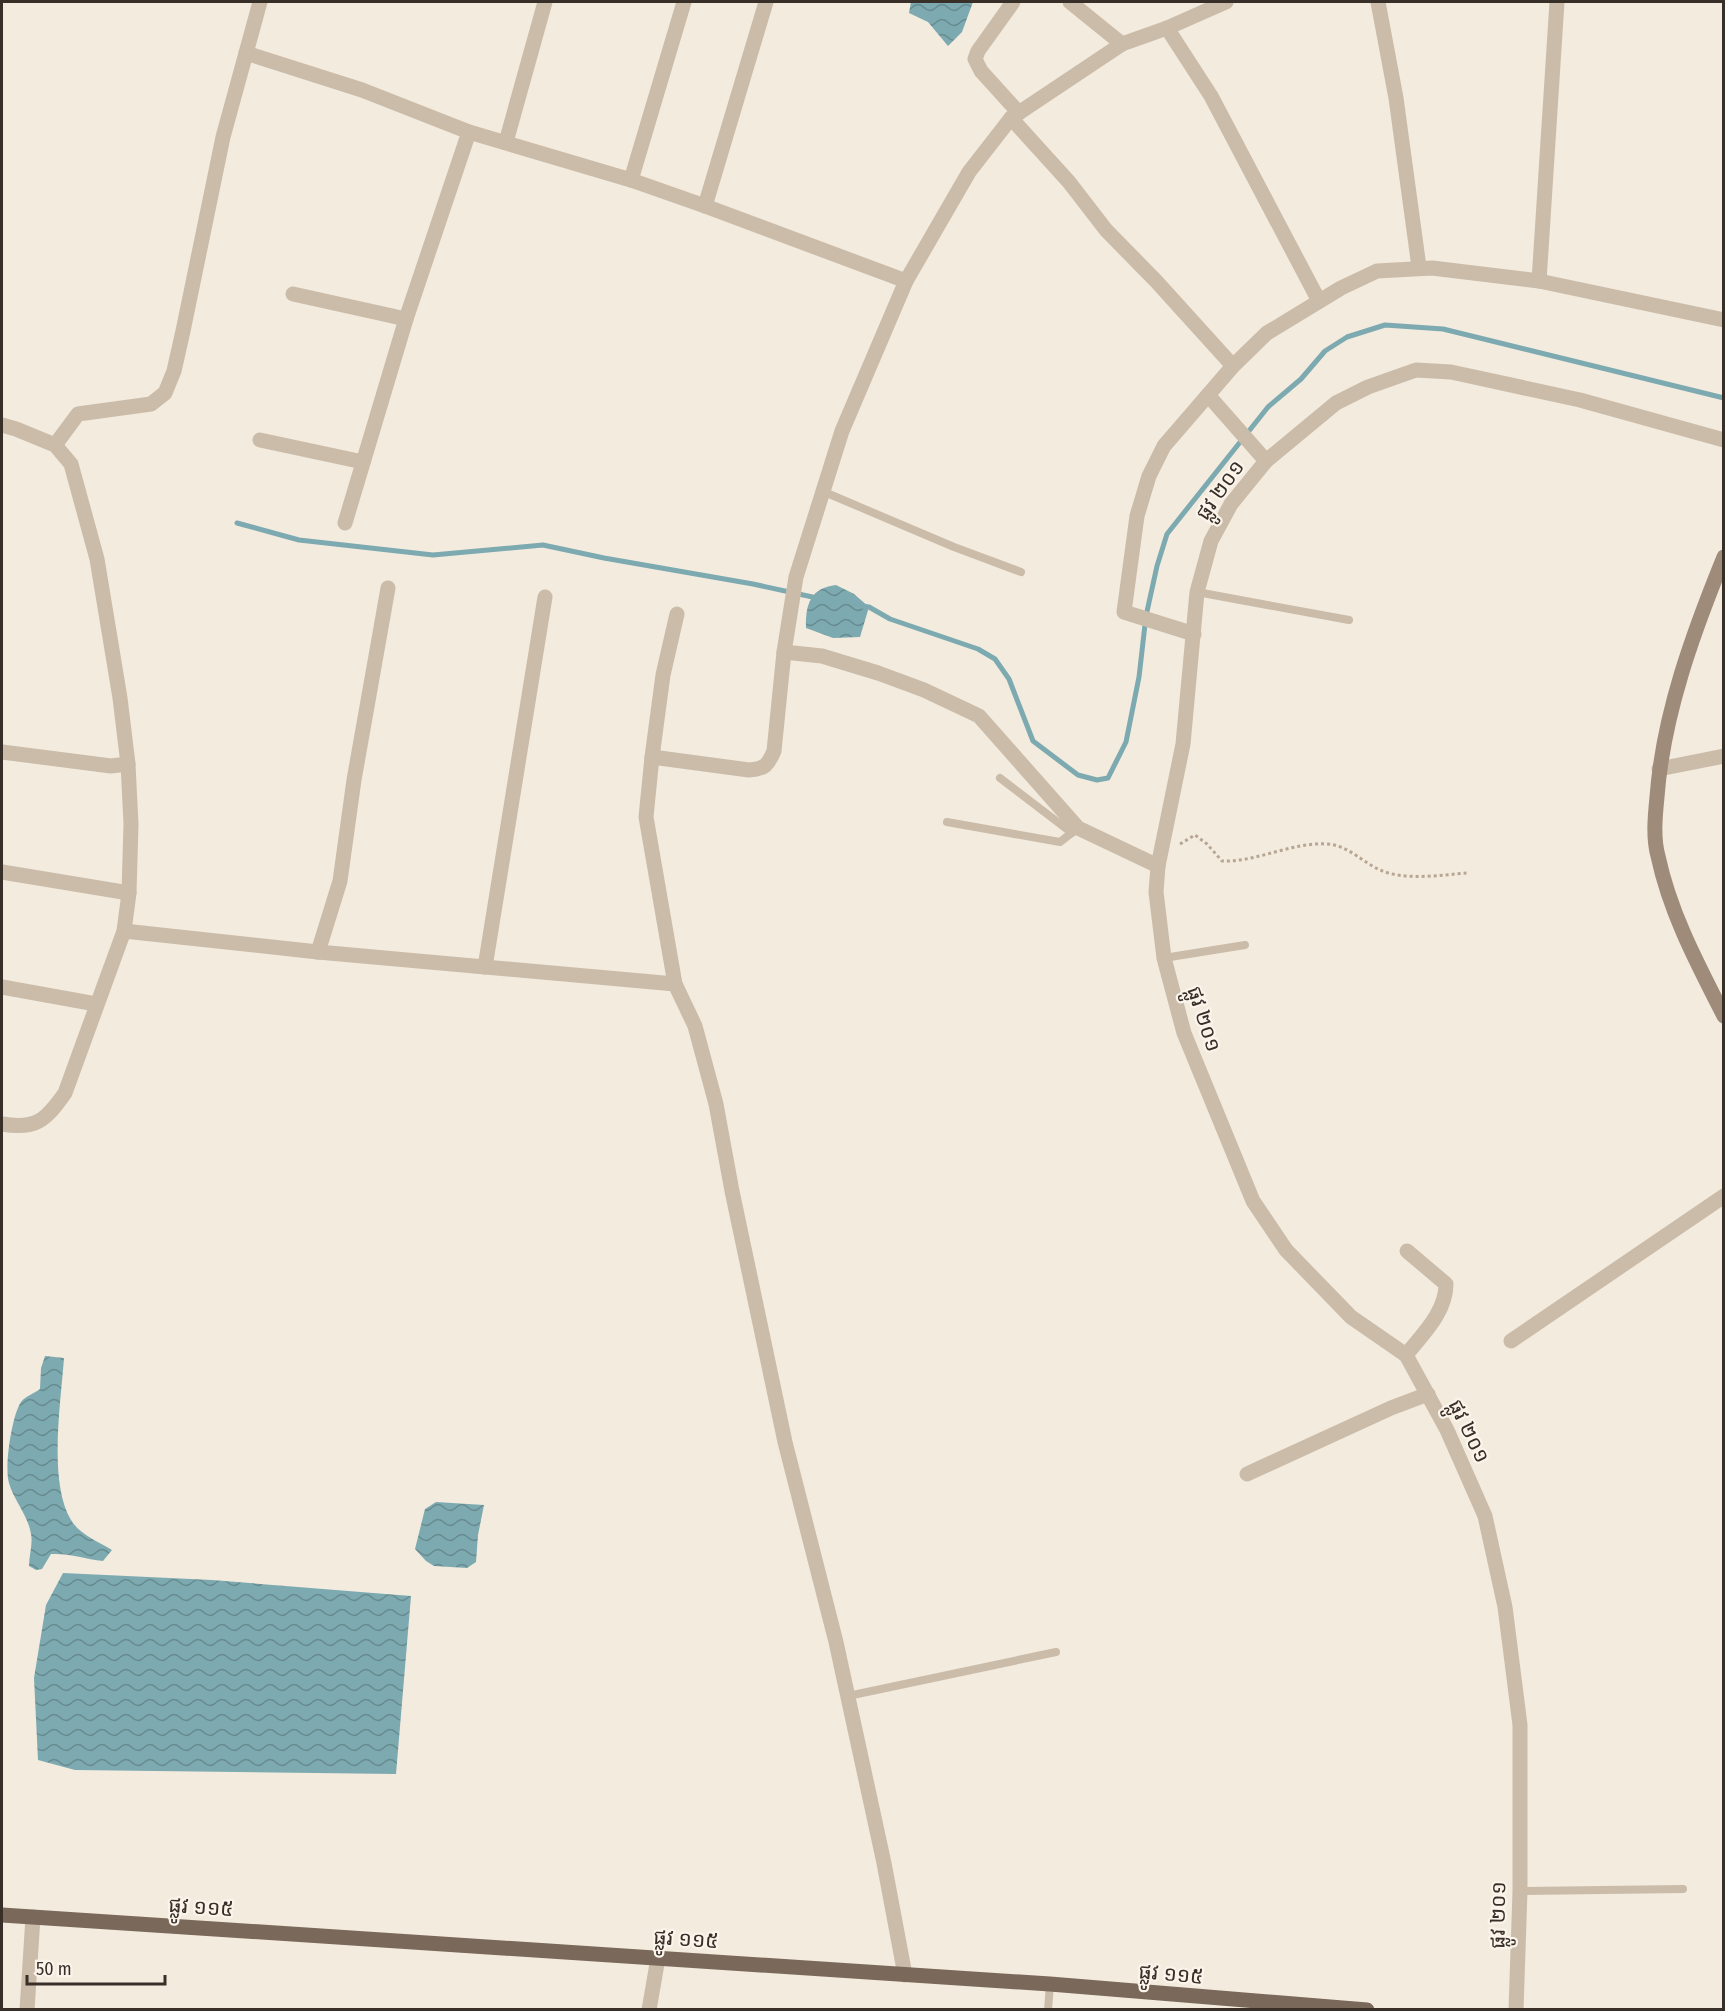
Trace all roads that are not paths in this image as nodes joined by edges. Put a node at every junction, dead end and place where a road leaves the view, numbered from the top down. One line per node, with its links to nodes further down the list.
1 (260, 2): 12 (street)
2 (544, 2): 15 (street)
3 (684, 2): 16 (street)
4 (766, 2): 17 (street)
5 (1013, 2): 13 (street)
6 (1070, 2): 11 (street)
7 (1226, 2): 10 (street)
8 (1378, 2): 18 (street)
9 (1557, 2): 20 (street)
10 (1167, 28): 11 (street); 22 (street)
11 (1122, 44): 13 (street)
12 (246, 53): 14 (street); 30 (street)
13 (1015, 116): 19 (street); 25 (street)
14 (469, 132): 15 (street); 23 (street)
15 (506, 142): 16 (street)
16 (631, 180): 17 (street)
17 (705, 206): 19 (street)
18 (1419, 267): 20 (street); 22 (street)
19 (906, 281): 33 (street)
20 (1539, 281): 24 (street)
21 (293, 294): 23 (street)
22 (1319, 301): 25 (street)
23 (406, 319): 32 (street)
24 (1724, 321)
25 (1233, 366): 26 (street)
26 (1208, 395): 31 (street); 42 (street)
27 (2, 425): 30 (street)
28 (260, 440): 32 (street)
29 (1724, 440): 31 (street, ផ្លូវ ២០១)
30 (55, 445): 47 (street)
31 (1266, 461): 38 (street, ផ្លូវ ២០១)
32 (363, 462): 34 (street)
33 (822, 491): 36 (lane); 43 (street)
34 (345, 524)
35 (1724, 557): 48 (street)
36 (1021, 572)
37 (388, 588): 57 (street)
38 (1197, 592): 41 (lane); 42 (street, ផ្លូវ ២០១)
39 (545, 597): 59 (street)
40 (677, 614): 45 (street)
41 (1349, 620)
42 (1194, 634): 52 (street, ផ្លូវ ២០១)
43 (784, 652): 45 (street); 51 (street)
44 (2, 752): 47 (street)
45 (652, 756): 60 (street)
46 (1724, 756): 48 (street)
47 (128, 764): 54 (street)
48 (1659, 769): 63 (street)
49 (1000, 778): 51 (lane)
50 (947, 822): 51 (lane)
51 (1075, 830): 52 (street)
52 (1159, 860): 58 (street, ផ្លូវ ២០១)
53 (2, 872): 54 (street)
54 (129, 894): 55 (street)
55 (124, 931): 57 (street); 62 (street)
56 (1245, 945): 58 (lane)
57 (318, 952): 59 (street)
58 (1164, 958): 68 (street, ផ្លូវ ២០១)
59 (485, 967): 60 (street)
60 (675, 984): 72 (street)
61 (2, 987): 62 (street)
62 (96, 1004): 64 (street)
63 (1724, 1016)
64 (2, 1125)
65 (1724, 1196): 67 (street)
66 (1407, 1251): 68 (street)
67 (1511, 1341)
68 (1406, 1354): 69 (street, ផ្លូវ ២០១)
69 (1428, 1394): 70 (street); 74 (street, ផ្លូវ ២០១)
70 (1247, 1474)
71 (1056, 1652): 72 (lane)
72 (848, 1696): 78 (street)
73 (1683, 1889): 74 (lane)
74 (1520, 1891): 85 (street, ផ្លូវ ២០១)
75 (2, 1915): 76 (main road, ផ្លូវ ១១៥)
76 (33, 1917): 77 (main road, ផ្លូវ ១១៥); 81 (street)
77 (658, 1958): 78 (main road, ផ្លូវ ១១៥); 82 (street)
78 (905, 1975): 79 (main road, ផ្លូវ ១១៥)
79 (1050, 1984): 80 (main road, ផ្លូវ ១១៥); 83 (lane)
80 (1205, 2004): 84 (main road, ផ្លូវ ១១៥)
81 (27, 2010)
82 (649, 2010)
83 (1048, 2010)
84 (1367, 2010)
85 (1516, 2010)

